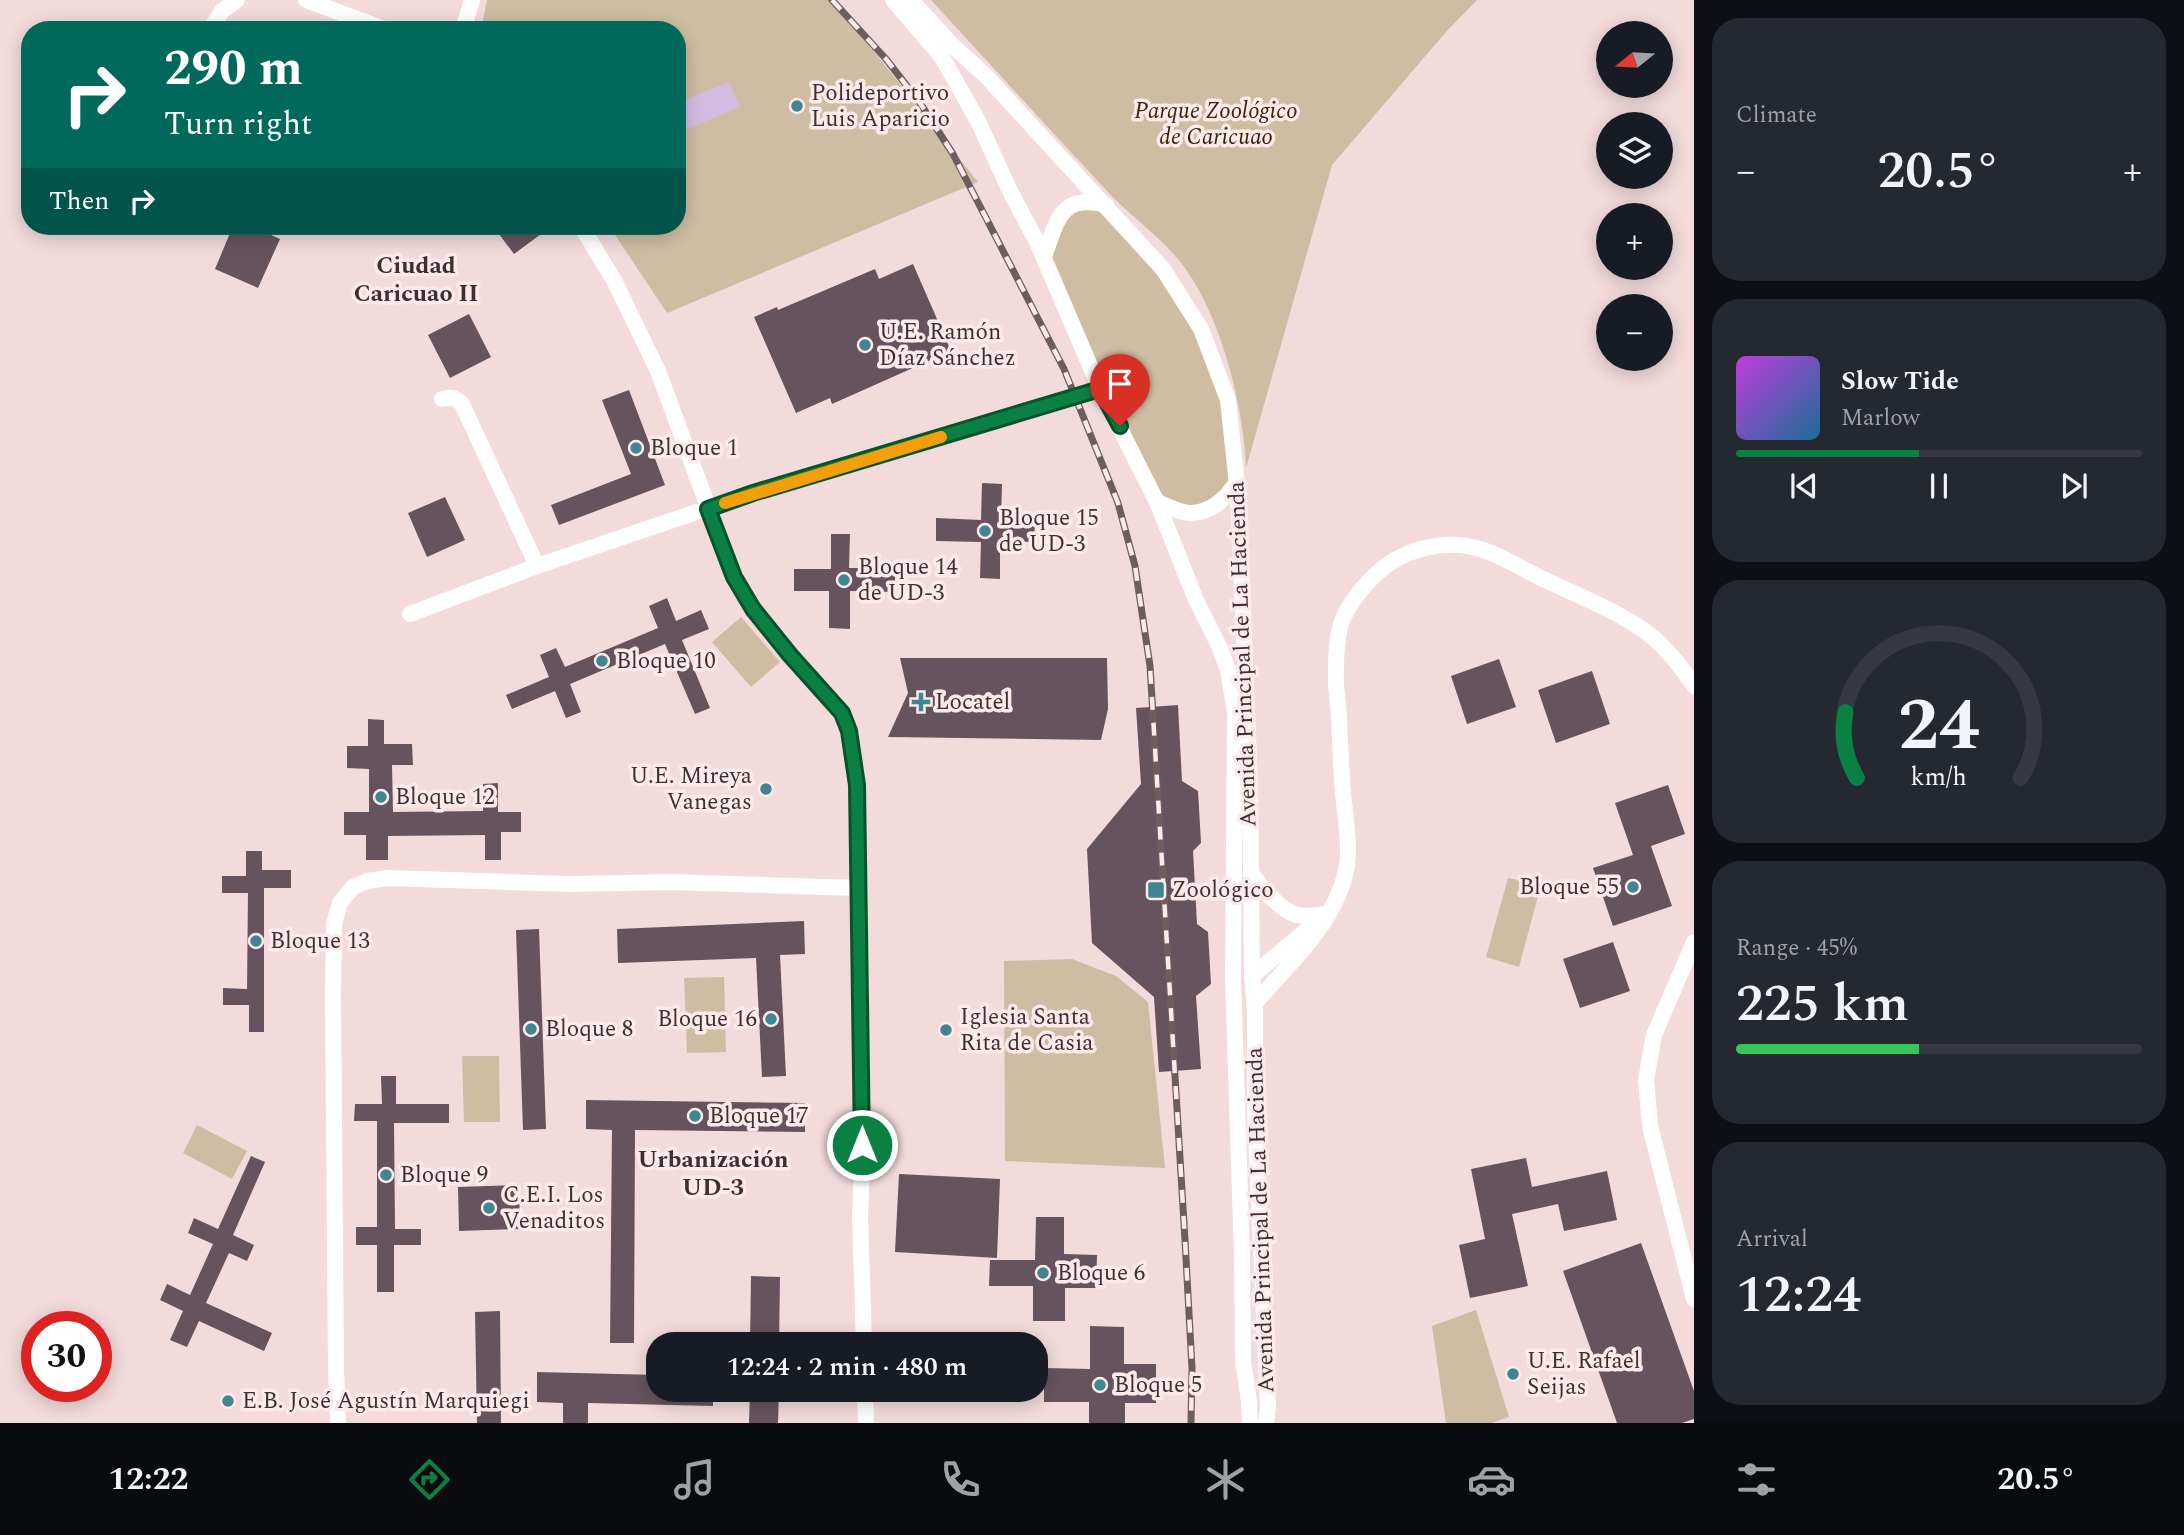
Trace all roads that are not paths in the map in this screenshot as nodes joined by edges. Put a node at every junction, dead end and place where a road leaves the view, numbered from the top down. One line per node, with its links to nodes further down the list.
1 (237, 0): 6 (street)
2 (306, 0): 7 (street)
3 (472, 0): 8 (street)
4 (892, 0): 11 (street, Avenida Principal de La Hacienda)
5 (911, 0): 9 (street, Avenida Principal de La Hacienda)
6 (216, 21)
7 (363, 21)
8 (466, 21)
9 (1106, 205): 11 (street); 14 (street, Avenida Principal de La Hacienda)
10 (586, 235): 16 (street)
11 (1044, 257): 12 (street, Avenida Principal de La Hacienda)
12 (1100, 389): 15 (street, Avenida Principal de La Hacienda); 16 (street)
13 (442, 399): 17 (street)
14 (1237, 482): 15 (street); 20 (street, Avenida Principal de La Hacienda)
15 (1157, 502): 25 (street, Avenida Principal de La Hacienda)
16 (708, 509): 17 (street); 21 (street)
17 (537, 566): 18 (street)
18 (410, 614)
19 (1694, 686): 22 (street)
20 (1251, 873): 22 (street); 24 (street, Avenida Principal de La Hacienda)
21 (859, 888): 29 (street); 31 (street)
22 (1328, 914): 24 (street); 26 (street)
23 (1694, 942): 28 (street)
24 (1252, 976): 25 (street); 26 (street, Avenida Principal de La Hacienda)
25 (1233, 979): 27 (street, Avenida Principal de La Hacienda)
26 (1254, 1004): 27 (street); 34 (street, Avenida Principal de La Hacienda)
27 (1234, 1008): 33 (street, Avenida Principal de La Hacienda)
28 (1694, 1299)
29 (864, 1332)
30 (865, 1402): 32 (street)
31 (338, 1423)
32 (866, 1423)
33 (1250, 1423)
34 (1266, 1423)

